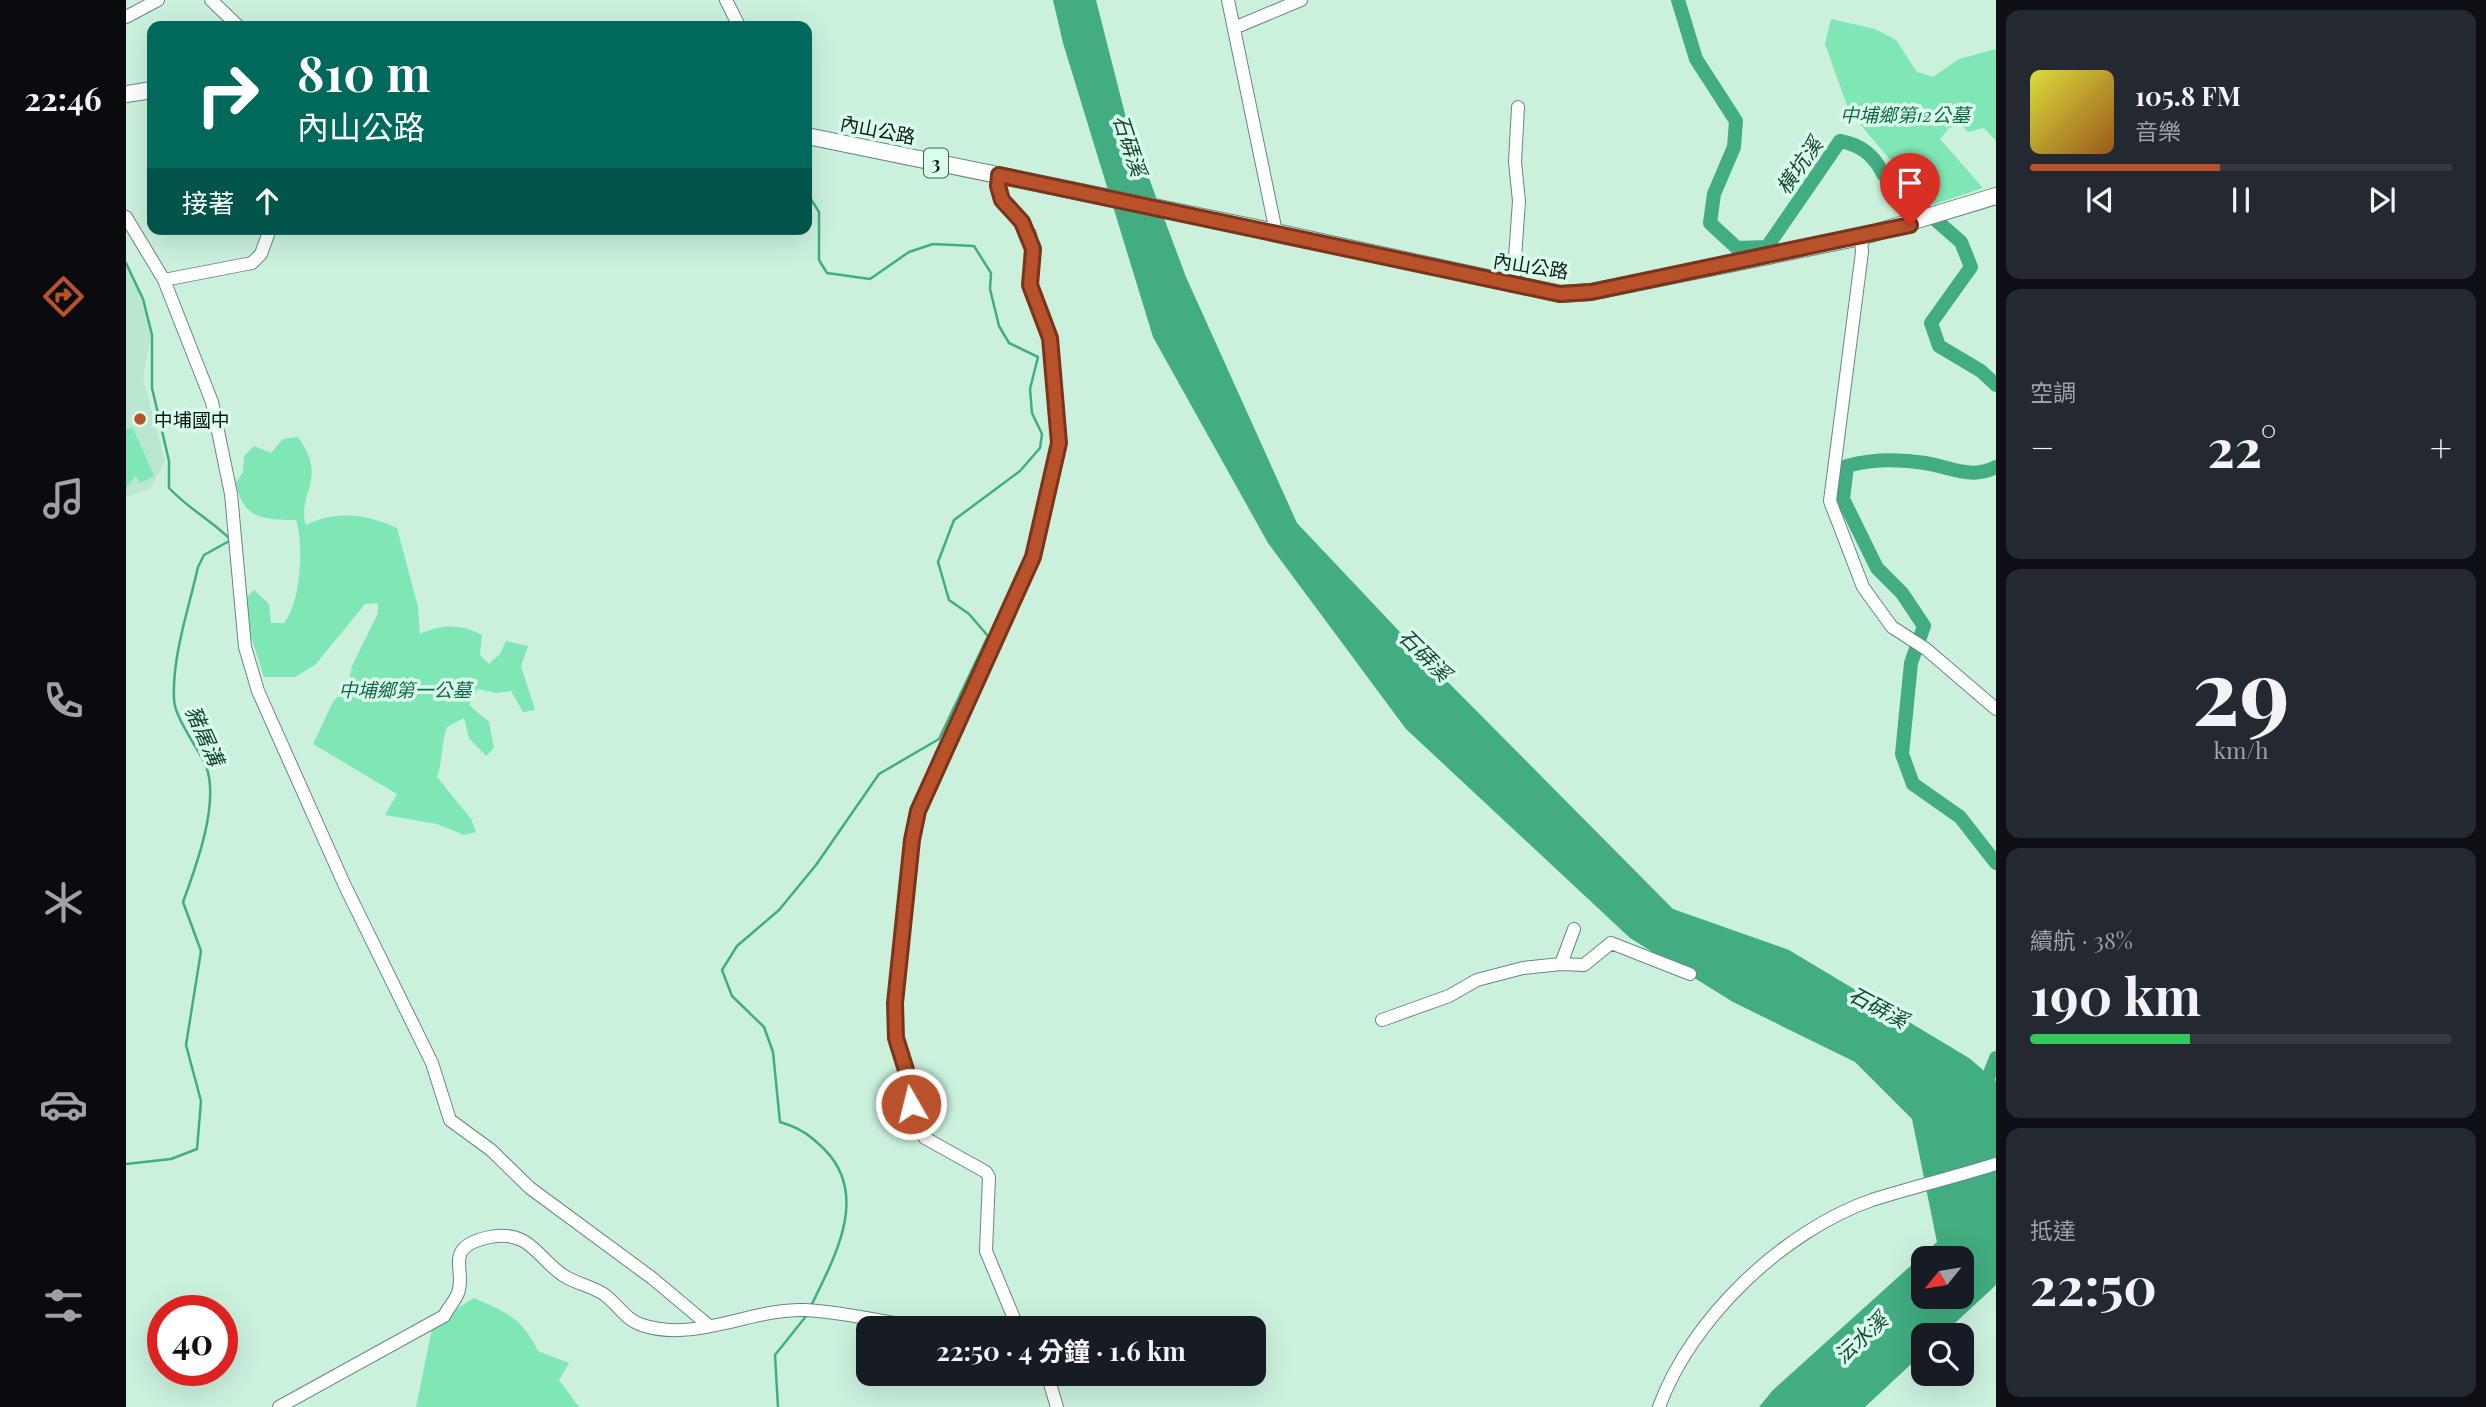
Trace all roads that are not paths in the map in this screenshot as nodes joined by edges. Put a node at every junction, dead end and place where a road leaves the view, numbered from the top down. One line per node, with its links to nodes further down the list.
1 (158, 0): 6 (street)
2 (211, 0): 7 (street)
3 (726, 0): 8 (street)
4 (1228, 0): 9 (street)
5 (1301, 0): 9 (street)
6 (126, 17)
7 (233, 21)
8 (736, 21)
9 (1234, 28): 19 (street)
10 (147, 82): 11 (main road)
11 (126, 84)
12 (147, 91): 13 (main road)
13 (126, 94)
14 (1518, 107): 23 (street)
15 (812, 137): 16 (main road, 內山公路 / 3)
16 (999, 175): 19 (main road, 內山公路 / 3); 30 (street)
17 (1996, 196): 21 (main road, 內山公路 / 3)
18 (126, 217): 22 (street)
19 (1276, 232): 23 (main road, 內山公路 / 3)
20 (268, 235): 22 (street)
21 (1861, 237): 23 (main road, 內山公路 / 3); 24 (street)
22 (164, 280): 32 (street)
23 (1513, 286)
24 (1996, 709)
25 (1574, 929): 26 (street)
26 (1560, 964): 27 (street); 28 (street)
27 (1690, 974)
28 (1382, 1020)
29 (1996, 1164): 36 (street)
30 (1013, 1316)
31 (856, 1318): 32 (street)
32 (707, 1324): 34 (street)
33 (1051, 1386): 35 (street)
34 (279, 1407)
35 (1057, 1407)
36 (1659, 1407)

